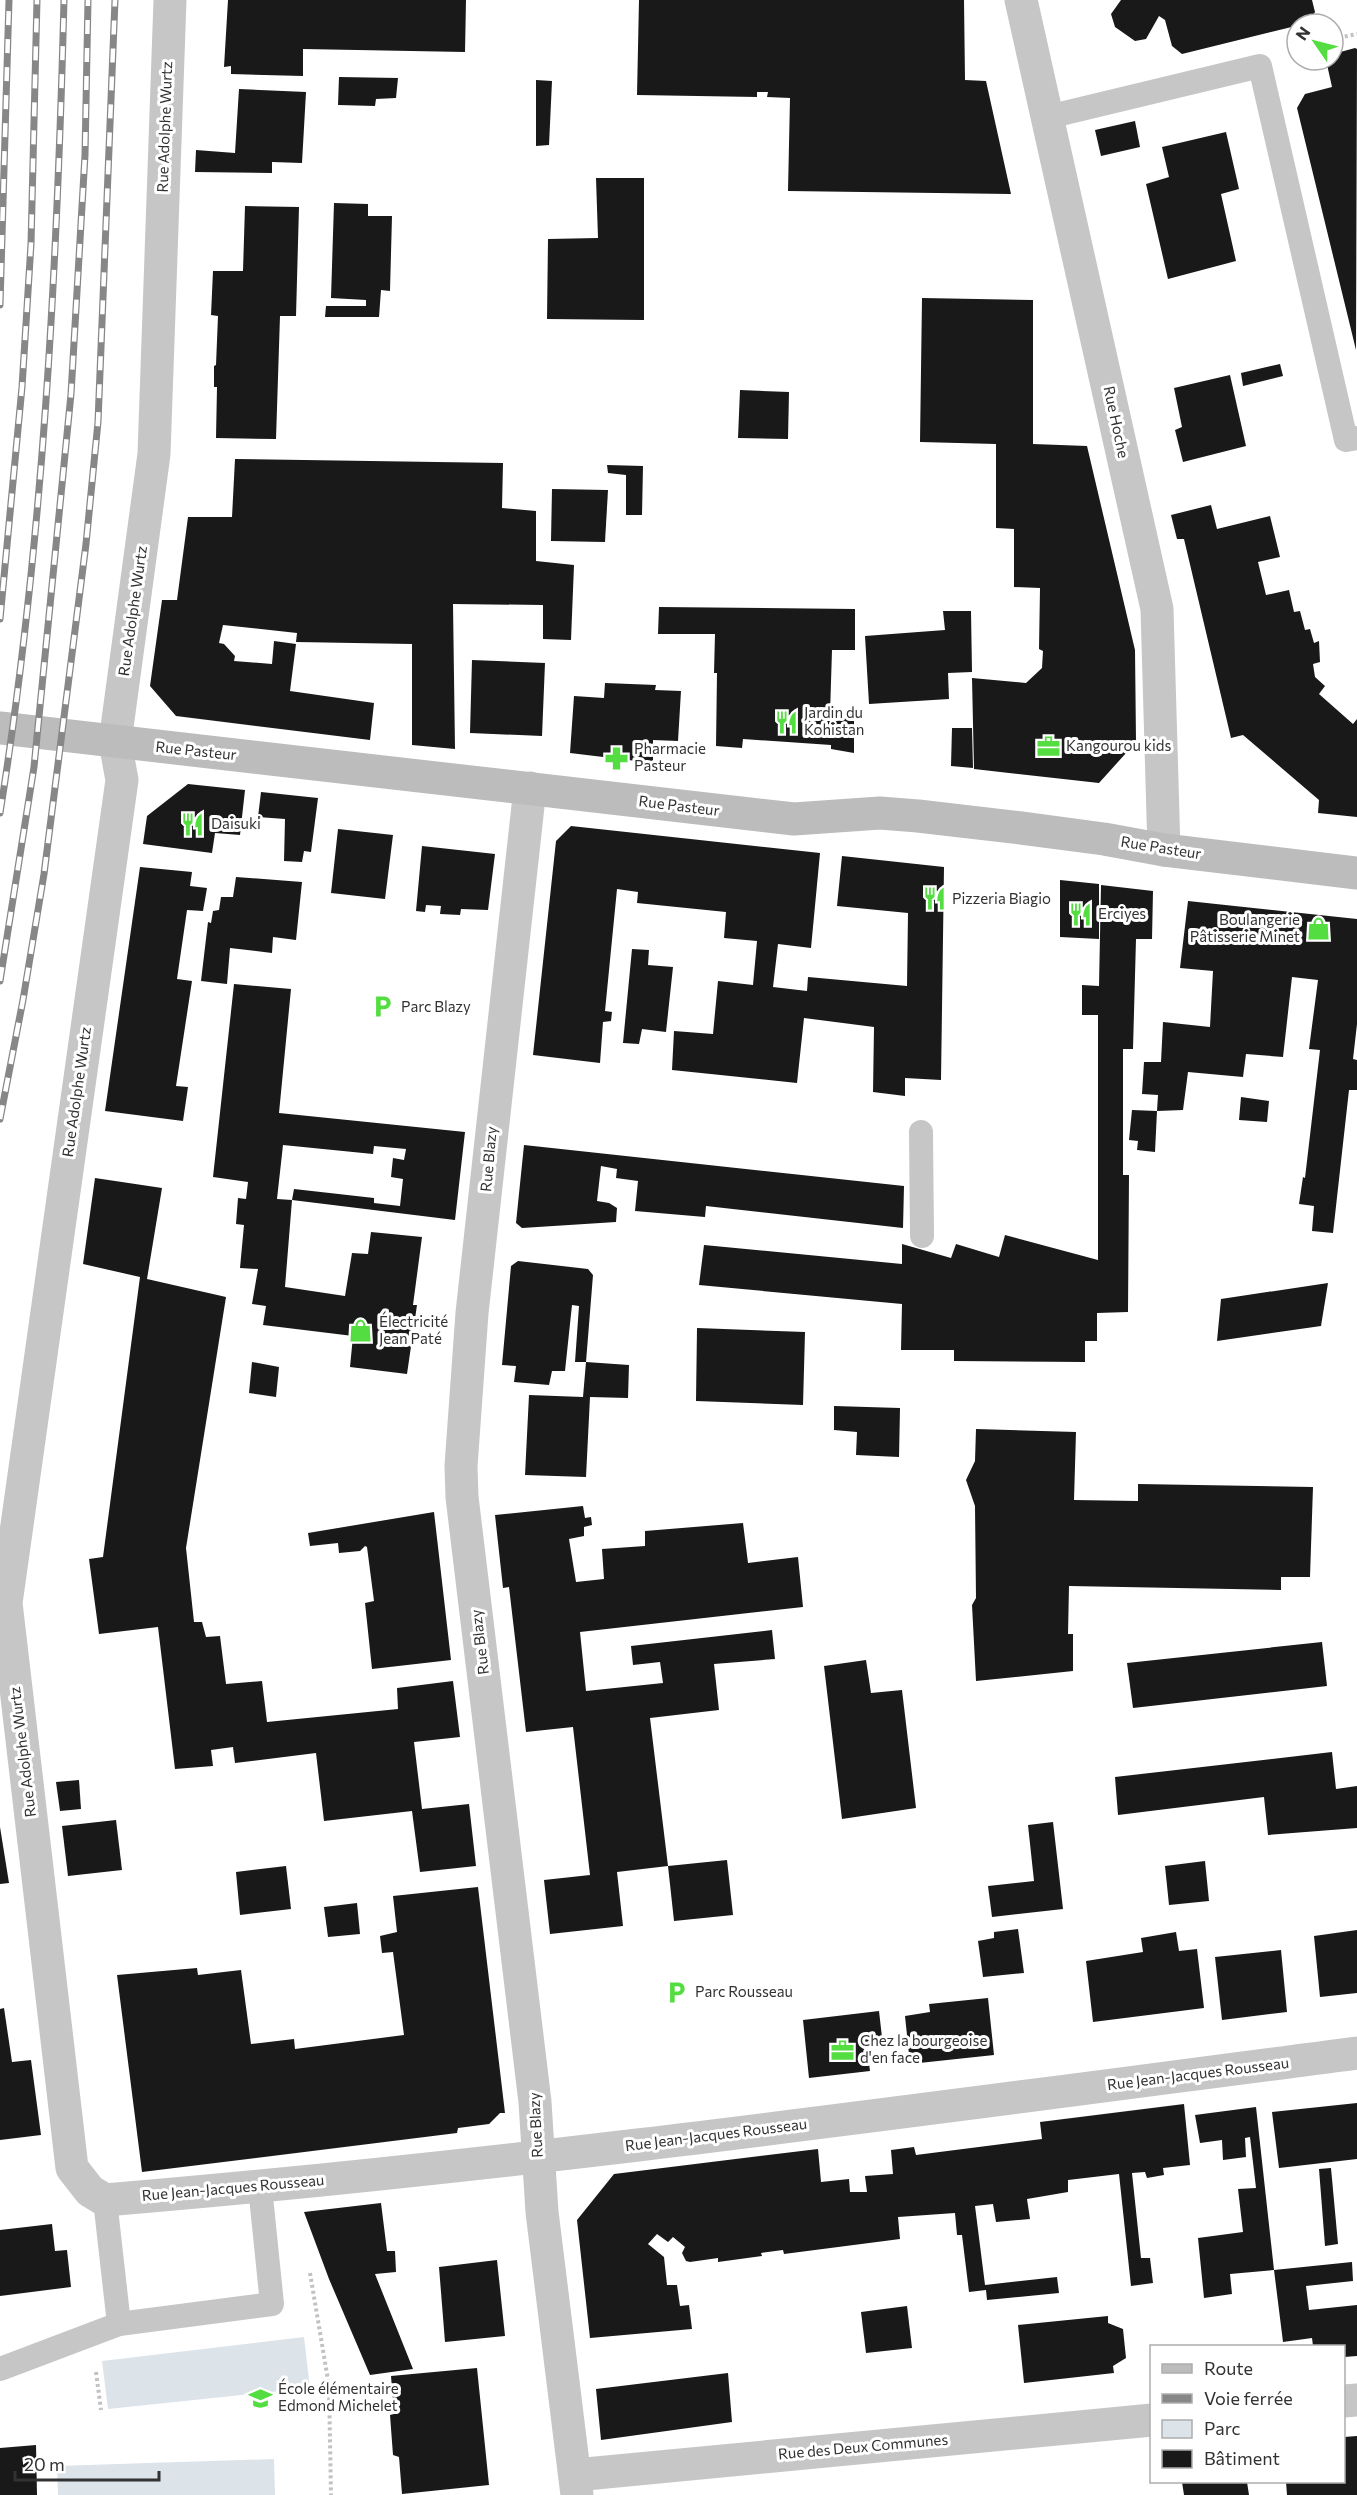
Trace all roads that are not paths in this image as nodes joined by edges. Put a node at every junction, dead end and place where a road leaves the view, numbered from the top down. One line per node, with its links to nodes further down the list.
1 (170, 0): 6 (street, Rue Adolphe Wurtz)
2 (1021, 0): 3 (street, Rue Hoche)
3 (1048, 117): 4 (lane); 8 (street, Rue Hoche)
4 (1357, 438)
5 (0, 728): 6 (street, Rue Pasteur)
6 (115, 742): 7 (street, Rue Pasteur); 15 (street, Rue Adolphe Wurtz)
7 (530, 788): 8 (street, Rue Pasteur); 13 (street, Rue Blazy)
8 (1164, 850): 9 (street, Rue Pasteur)
9 (1357, 873)
10 (921, 1132): 11 (lane)
11 (922, 1236)
12 (1357, 2053): 13 (street, Rue Jean-Jacques Rousseau)
13 (537, 2156): 14 (street, Rue Jean-Jacques Rousseau); 19 (street, Rue Blazy)
14 (260, 2187): 15 (street, Rue Jean-Jacques Rousseau); 16 (lane)
15 (93, 2190): 16 (lane)
16 (119, 2324): 17 (lane)
17 (0, 2369)
18 (1150, 2420): 19 (street, Rue des Deux Communes)
19 (576, 2485)

